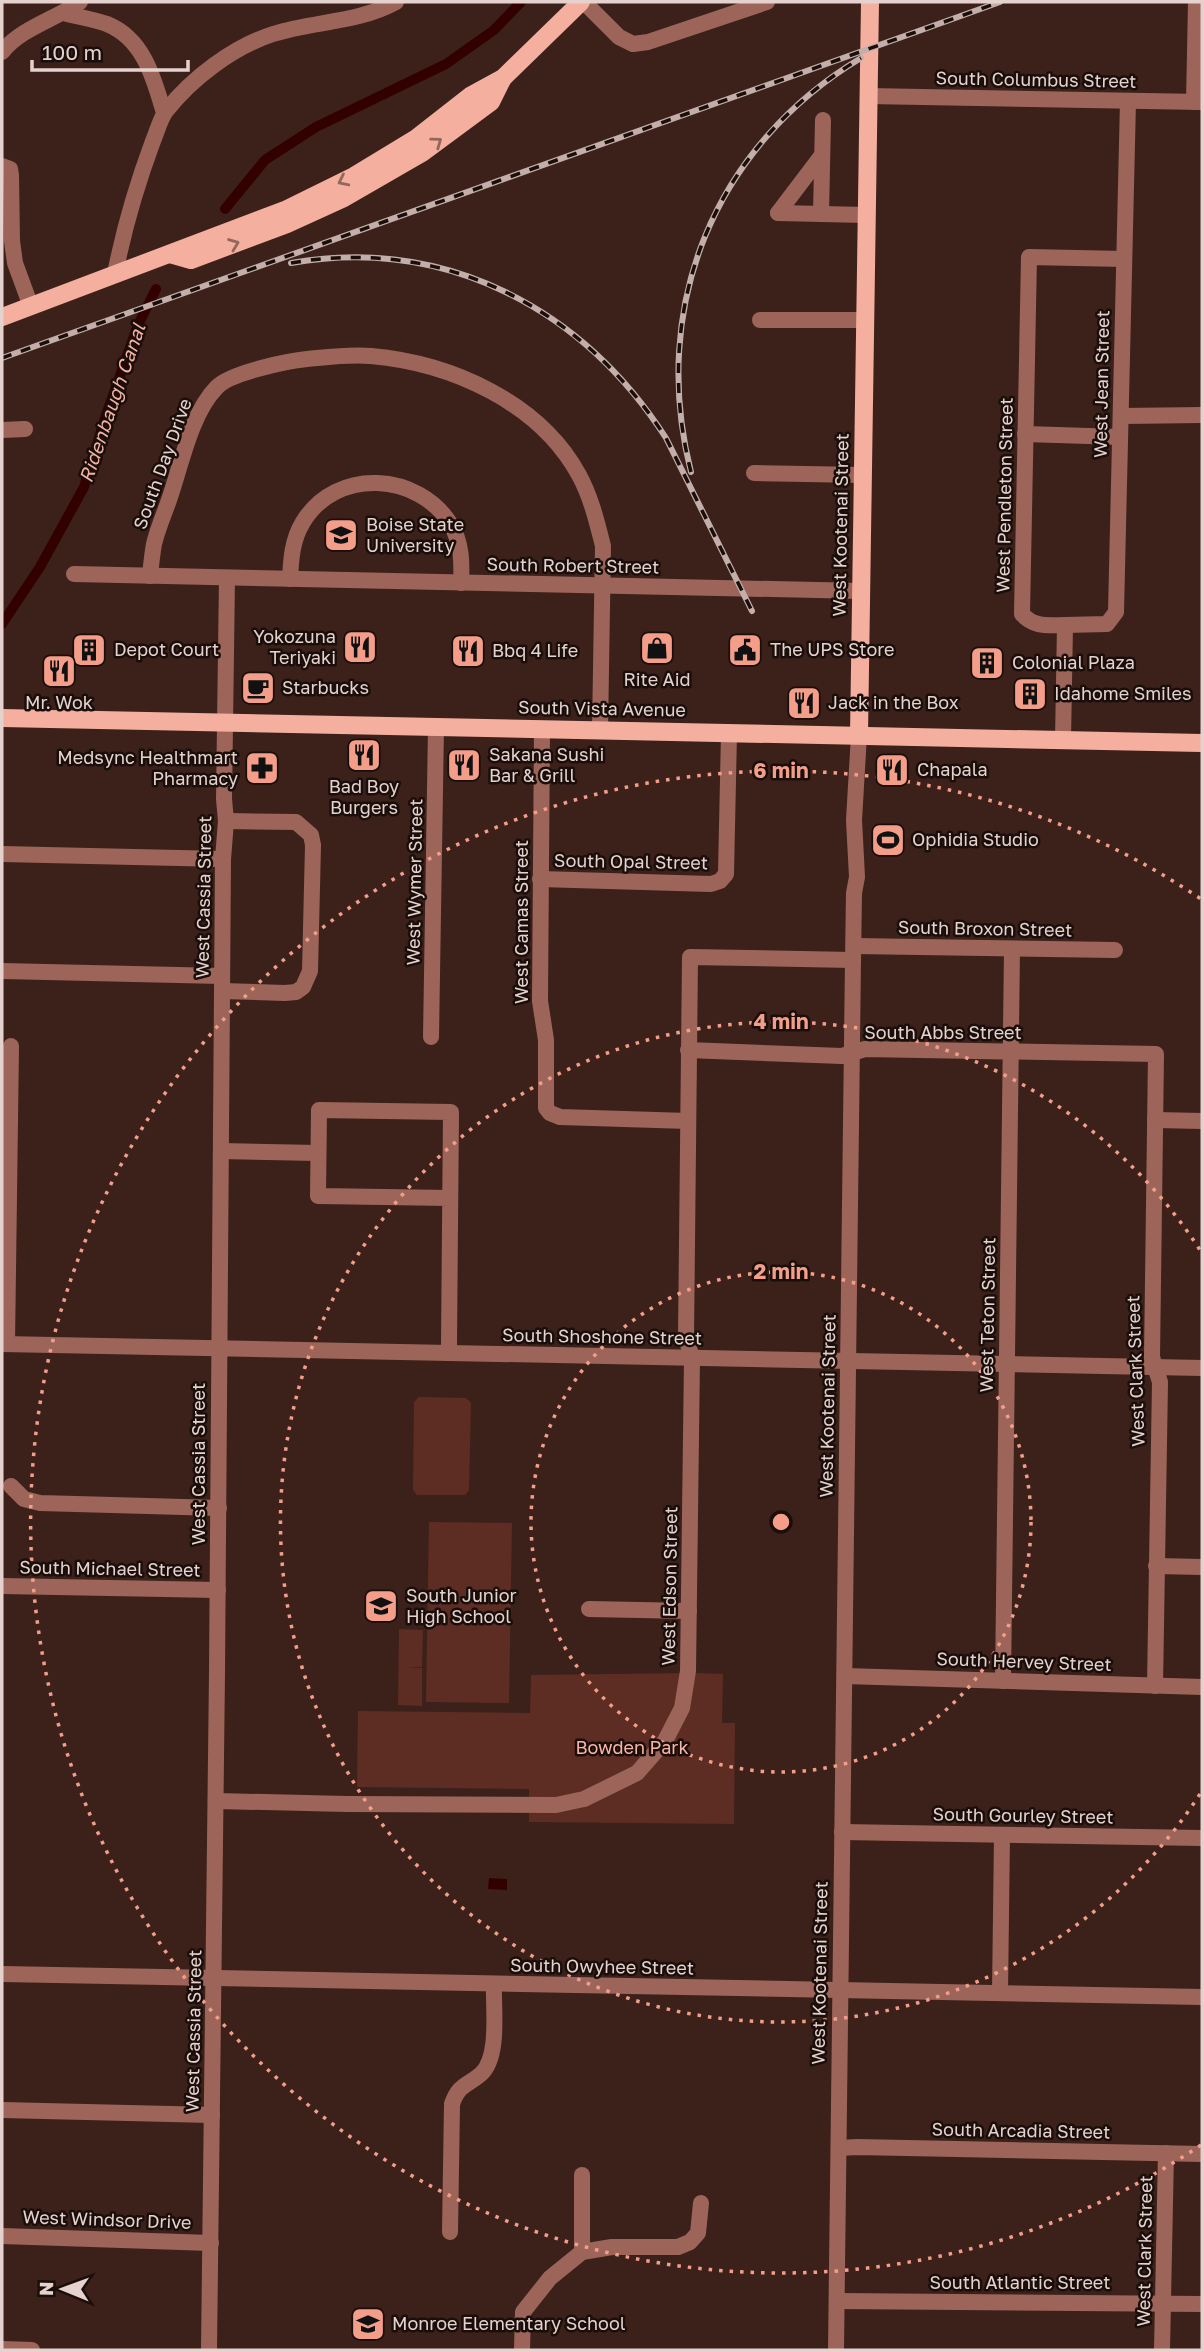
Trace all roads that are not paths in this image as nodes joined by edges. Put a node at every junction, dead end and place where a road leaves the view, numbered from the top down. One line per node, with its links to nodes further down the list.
1 (80, 2): 7 (street)
2 (396, 2): 12 (street)
3 (583, 2): 4 (street); 19 (main road)
4 (766, 2)
5 (870, 2): 9 (main road, West Kootenai Street)
6 (1196, 2): 11 (street)
7 (64, 13): 8 (street); 12 (street)
8 (2, 52)
9 (868, 96): 10 (street, South Columbus Street); 17 (main road, West Kootenai Street)
10 (1128, 101): 11 (street, South Columbus Street); 18 (street, West Jean Street)
11 (1198, 102)
12 (164, 113): 19 (street)
13 (823, 120): 14 (street)
14 (822, 155): 16 (street); 16 (street)
15 (2, 166): 20 (street)
16 (821, 214): 17 (street)
17 (866, 215): 23 (main road, West Kootenai Street)
18 (1124, 259): 25 (street, West Jean Street); 28 (street, West Pendleton Street)
19 (115, 274): 20 (main road)
20 (30, 304): 21 (main road)
21 (2, 317)
22 (760, 320): 23 (street)
23 (865, 320): 31 (main road, West Kootenai Street)
24 (1202, 415): 25 (street)
25 (1121, 416): 29 (street, West Jean Street)
26 (25, 429): 27 (street)
27 (2, 430)
28 (1026, 434): 29 (street); 39 (street, West Pendleton Street)
29 (1121, 437): 39 (street, West Jean Street)
30 (754, 473): 31 (street)
31 (862, 475): 38 (main road, West Kootenai Street)
32 (74, 574): 33 (street, South Robert Street)
33 (150, 576): 34 (street, South Robert Street); 37 (street, South Day Drive)
34 (227, 578): 35 (street, South Robert Street); 41 (street, West Cassia Street)
35 (290, 579): 36 (street, South Robert Street); 36 (street)
36 (461, 583): 37 (street, South Robert Street)
37 (603, 586): 38 (street, South Robert Street); 44 (street, South Day Drive)
38 (861, 591): 46 (main road, West Kootenai Street)
39 (1065, 625): 47 (street)
40 (2, 718): 41 (main road, South Vista Avenue)
41 (226, 722): 42 (main road, South Vista Avenue); 49 (street, West Cassia Street)
42 (436, 727): 43 (main road, South Vista Avenue); 59 (street, West Wymer Street)
43 (542, 729): 44 (main road, South Vista Avenue); 52 (street, West Camas Street)
44 (600, 730): 45 (main road, South Vista Avenue)
45 (729, 733): 46 (main road, South Vista Avenue); 52 (street, South Opal Street)
46 (859, 736): 47 (main road, South Vista Avenue); 55 (street, West Kootenai Street)
47 (1063, 740): 48 (main road, South Vista Avenue)
48 (1202, 743)
49 (226, 821): 51 (street, West Cassia Street); 58 (street)
50 (2, 854): 51 (street)
51 (223, 859): 58 (street, West Cassia Street)
52 (540, 880): 66 (street, West Camas Street)
53 (1012, 949): 54 (street, South Broxon Street); 55 (street, South Broxon Street); 62 (street, West Teton Street)
54 (1115, 950)
55 (853, 953): 56 (street, South Broxon Street); 63 (street, West Kootenai Street)
56 (690, 957): 61 (street, West Edson Street)
57 (2, 971): 58 (street)
58 (222, 984): 68 (street, West Cassia Street)
59 (431, 1037)
60 (11, 1046): 71 (street)
61 (688, 1050): 63 (street, South Abbs Street); 66 (street, West Edson Street)
62 (1010, 1053): 63 (street, South Abbs Street); 64 (street, South Abbs Street); 76 (street, West Teton Street)
63 (852, 1054): 75 (street, West Kootenai Street)
64 (1156, 1054): 65 (street, West Clark Street)
65 (1156, 1120): 67 (street); 77 (street, West Clark Street)
66 (688, 1121): 74 (street, West Edson Street)
67 (1202, 1121)
68 (221, 1151): 69 (street); 72 (street, West Cassia Street)
69 (318, 1153): 70 (street); 70 (street)
70 (450, 1198): 73 (street)
71 (5, 1344): 72 (street, South Shoshone Street)
72 (219, 1350): 73 (street, South Shoshone Street); 80 (street, West Cassia Street)
73 (448, 1353): 74 (street, South Shoshone Street)
74 (692, 1358): 75 (street, South Shoshone Street); 86 (street, West Edson Street)
75 (849, 1361): 76 (street, South Shoshone Street); 87 (street, West Kootenai Street)
76 (1007, 1364): 77 (street, South Shoshone Street); 88 (street, West Teton Street)
77 (1157, 1367): 78 (street, South Shoshone Street); 81 (street, West Clark Street)
78 (1202, 1368)
79 (11, 1486): 80 (street)
80 (219, 1508): 84 (street, West Cassia Street)
81 (1156, 1566): 82 (street); 89 (street, West Clark Street)
82 (1202, 1567)
83 (2, 1586): 84 (street, South Michael Street)
84 (218, 1590): 91 (street, West Cassia Street)
85 (589, 1609): 86 (street)
86 (689, 1611): 91 (street, West Edson Street)
87 (845, 1676): 88 (street, South Hervey Street); 92 (street, West Kootenai Street)
88 (1003, 1681): 89 (street, South Hervey Street)
89 (1155, 1686): 90 (street, South Hervey Street)
90 (1202, 1688)
91 (216, 1801): 96 (street, West Cassia Street)
92 (842, 1832): 93 (street, South Gourley Street); 98 (street, West Kootenai Street)
93 (1002, 1835): 94 (street, South Gourley Street); 99 (street)
94 (1202, 1838)
95 (2, 1974): 96 (street, South Owyhee Street)
96 (213, 1977): 97 (street, South Owyhee Street); 102 (street, West Cassia Street)
97 (494, 1984): 98 (street, South Owyhee Street); 108 (street)
98 (840, 1990): 99 (street, South Owyhee Street); 103 (street, West Kootenai Street)
99 (1000, 1993): 100 (street, South Owyhee Street)
100 (1202, 1997)
101 (2, 2110): 102 (street)
102 (212, 2115): 110 (street, West Cassia Street)
103 (839, 2148): 104 (street, South Arcadia Street); 112 (street, West Kootenai Street)
104 (1166, 2153): 105 (street, South Arcadia Street); 113 (street, West Clark Street)
105 (1202, 2154)
106 (582, 2175): 111 (street)
107 (701, 2203): 111 (street)
108 (450, 2232)
109 (2, 2236): 110 (street, West Windsor Drive)
110 (211, 2243): 117 (street, West Cassia Street)
111 (582, 2252): 118 (street)
112 (837, 2301): 113 (street, South Atlantic Street); 119 (street, West Kootenai Street)
113 (1163, 2303): 114 (street, South Atlantic Street); 120 (street, West Clark Street)
114 (1202, 2304)
115 (2, 2350): 116 (street)
116 (32, 2350)
117 (209, 2350)
118 (523, 2350)
119 (836, 2350)
120 (1162, 2350)

